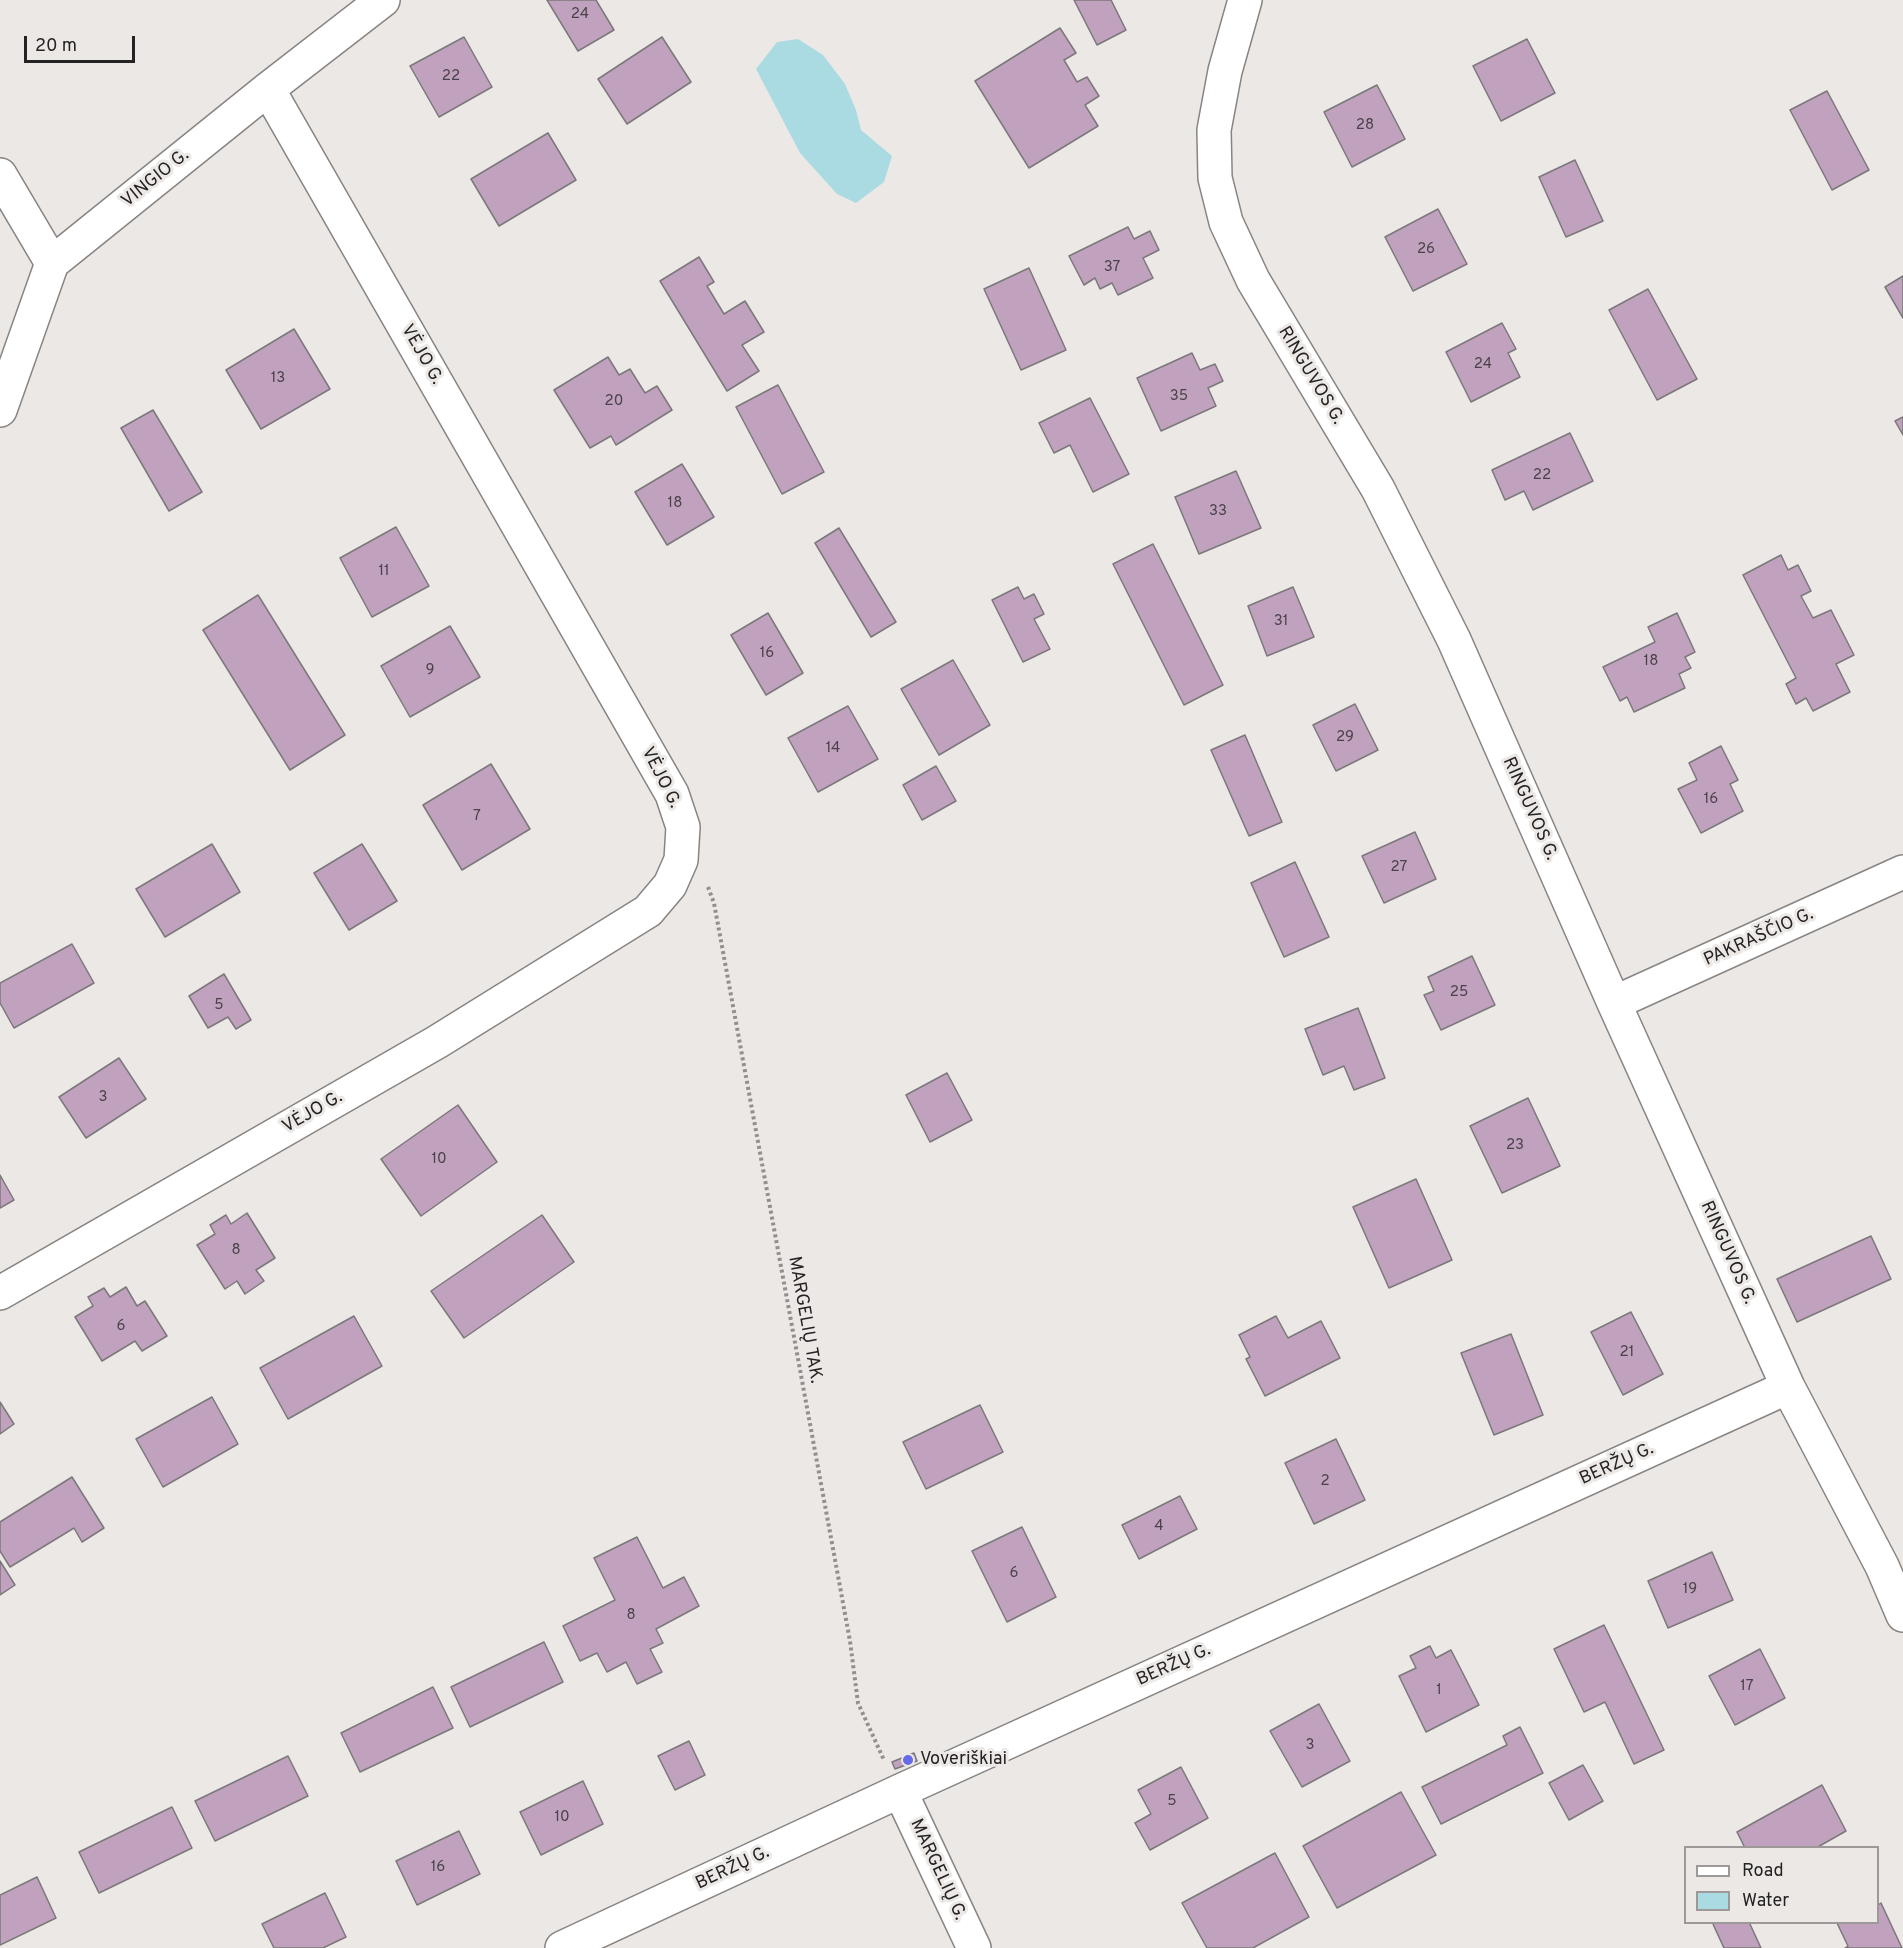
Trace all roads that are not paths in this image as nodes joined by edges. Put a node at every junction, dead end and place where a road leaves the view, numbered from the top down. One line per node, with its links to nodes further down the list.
1 (383, 0): 3 (street, VINGIO G.)
2 (1245, 0): 8 (street, RINGUVOS G.)
3 (268, 89): 5 (street, VINGIO G.); 9 (street, VĖJO G.)
4 (0, 175): 5 (street)
5 (52, 263): 6 (street)
6 (0, 410)
7 (1903, 873): 8 (street, PAKRAŠČIO G.)
8 (1614, 1003): 10 (street, RINGUVOS G.)
9 (0, 1293)
10 (1788, 1387): 11 (street, RINGUVOS G.); 12 (street, BERŽŲ G.)
11 (1903, 1615)
12 (900, 1791): 13 (street, BERŽŲ G.); 14 (street, MARGELIŲ G.)
13 (562, 1948)
14 (974, 1948)

